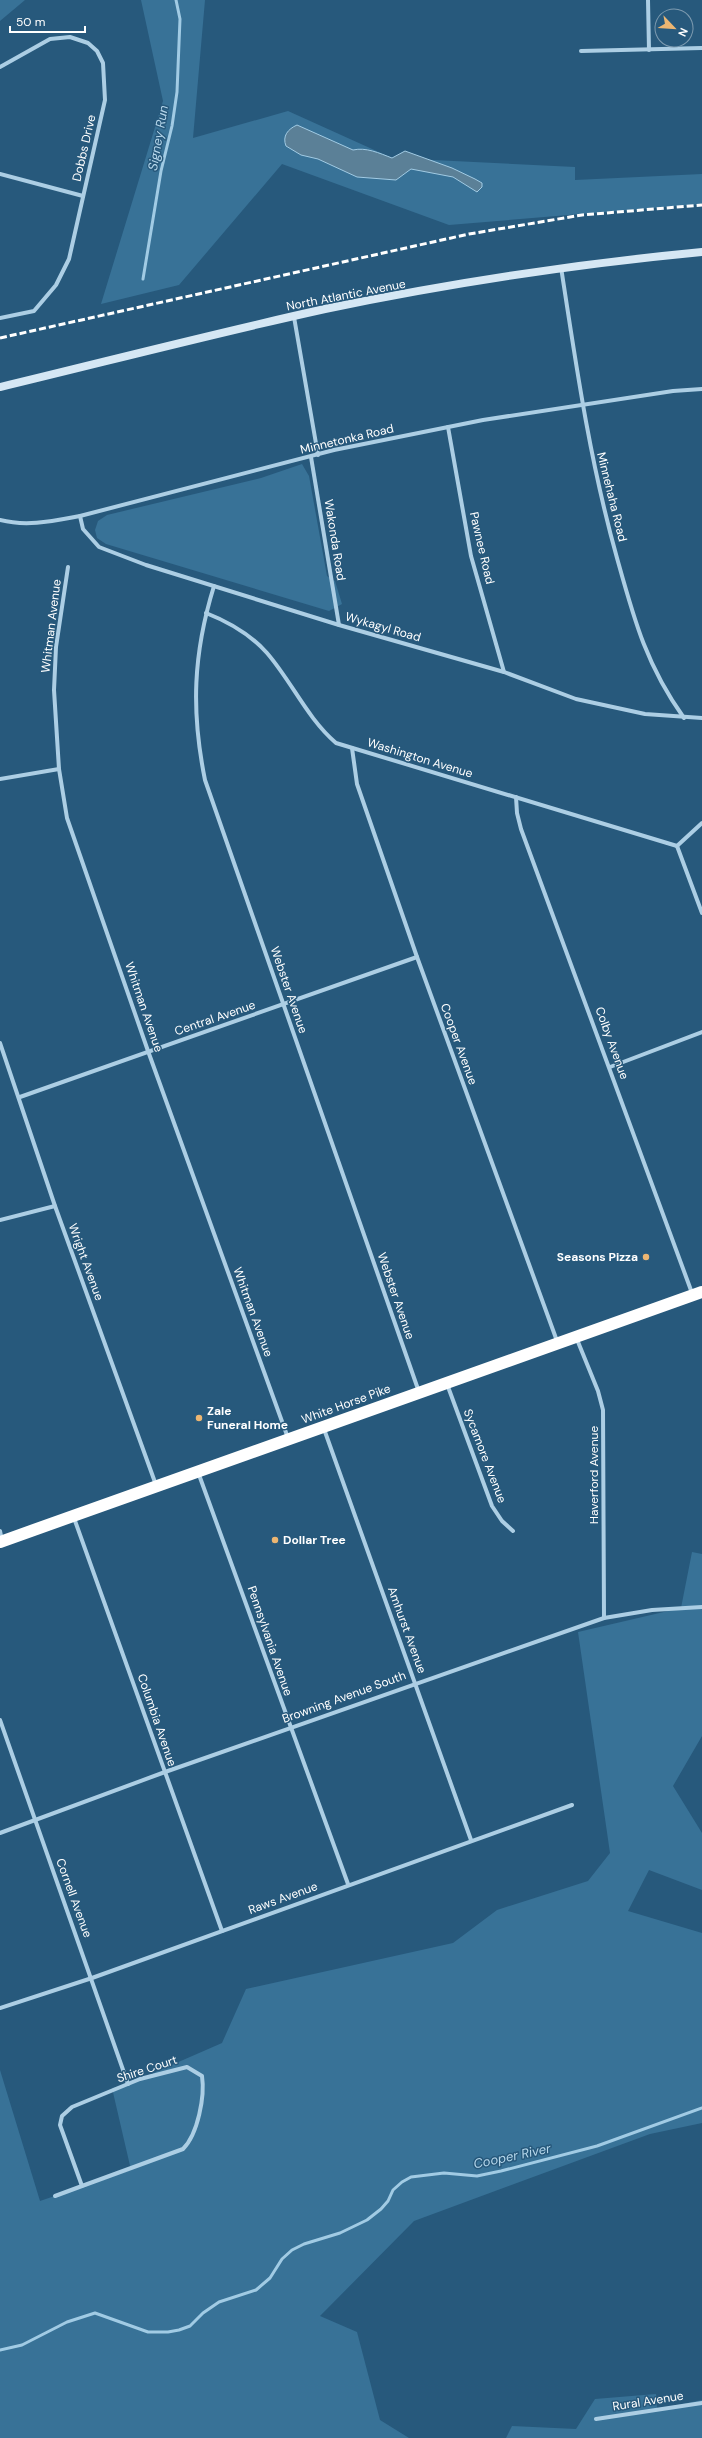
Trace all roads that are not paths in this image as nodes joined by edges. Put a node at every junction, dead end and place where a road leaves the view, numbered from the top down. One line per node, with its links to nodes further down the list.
1 (648, 0): 3 (street)
2 (702, 48): 3 (street)
3 (649, 50): 4 (street)
4 (581, 51)
5 (0, 67): 7 (street, Dobbs Drive)
6 (0, 174): 7 (street)
7 (83, 196): 11 (street, Dobbs Drive)
8 (702, 252): 9 (street, North Atlantic Avenue)
9 (561, 267): 10 (street, North Atlantic Avenue); 14 (street, Minnehaha Road)
10 (294, 317): 12 (street, North Atlantic Avenue); 16 (street)
11 (0, 318)
12 (0, 388)
13 (702, 389): 14 (street, Minnetonka Road)
14 (582, 405): 15 (street, Minnetonka Road); 25 (street, Minnehaha Road)
15 (448, 426): 16 (street, Minnetonka Road); 24 (street, Pawnee Road)
16 (318, 455): 17 (street, Minnetonka Road)
17 (311, 457): 18 (street, Minnetonka Road); 23 (street, Wakonda Road)
18 (80, 516): 19 (street, Minnetonka Road); 21 (street, Wykagyl Road)
19 (0, 520)
20 (68, 567): 28 (street, Whitman Avenue)
21 (214, 586): 22 (street, Webster Avenue); 23 (street, Wykagyl Road)
22 (206, 612): 27 (street, Washington Avenue); 35 (street, Webster Avenue)
23 (339, 625): 24 (street, Wykagyl Road)
24 (504, 672): 25 (street, Wykagyl Road)
25 (684, 718): 26 (street, Wykagyl Road)
26 (702, 718)
27 (352, 748): 30 (street, Washington Avenue); 34 (street, Cooper Avenue)
28 (59, 769): 29 (street); 38 (street, Whitman Avenue)
29 (0, 779)
30 (516, 797): 32 (street, Washington Avenue); 39 (street, Colby Avenue)
31 (702, 823): 32 (street)
32 (678, 846): 33 (street)
33 (702, 913)
34 (417, 957): 35 (street, Central Avenue); 45 (street, Cooper Avenue)
35 (284, 1005): 38 (street, Central Avenue); 47 (street, Webster Avenue)
36 (702, 1032): 39 (street)
37 (0, 1043): 40 (street, Wright Avenue)
38 (148, 1051): 40 (street, Central Avenue); 49 (street, Whitman Avenue)
39 (610, 1066): 43 (street, Colby Avenue)
40 (20, 1097): 41 (street, Wright Avenue)
41 (55, 1206): 42 (street); 51 (street, Wright Avenue)
42 (0, 1220)
43 (698, 1294): 44 (highway, White Horse Pike)
44 (576, 1337): 45 (highway, White Horse Pike); 56 (street, Haverford Avenue)
45 (558, 1344): 46 (highway, White Horse Pike)
46 (446, 1382): 47 (highway, White Horse Pike); 53 (street, Sycamore Avenue)
47 (419, 1392): 48 (highway, White Horse Pike)
48 (323, 1427): 49 (highway, White Horse Pike); 57 (street, Amhurst Avenue)
49 (289, 1440): 50 (highway, White Horse Pike)
50 (198, 1472): 51 (highway, White Horse Pike); 59 (street, Pennsylvania Avenue)
51 (157, 1486): 52 (highway, White Horse Pike)
52 (73, 1516): 54 (highway, White Horse Pike); 60 (street, Columbia Avenue)
53 (513, 1531)
54 (1, 1538)
55 (702, 1607): 56 (street, Browning Avenue South)
56 (604, 1618): 57 (street, Browning Avenue South)
57 (415, 1683): 59 (street, Browning Avenue South); 64 (street, Amhurst Avenue)
58 (0, 1720): 62 (street, Cornell Avenue)
59 (290, 1727): 60 (street, Browning Avenue South); 65 (street, Pennsylvania Avenue)
60 (165, 1772): 62 (street, Browning Avenue South); 66 (street, Columbia Avenue)
61 (572, 1805): 64 (street, Raws Avenue)
62 (36, 1821): 63 (street, Browning Avenue South); 67 (street, Cornell Avenue)
63 (0, 1833)
64 (471, 1840): 65 (street, Raws Avenue)
65 (348, 1884): 66 (street, Raws Avenue)
66 (222, 1932): 67 (street, Raws Avenue)
67 (92, 1978): 68 (street, Raws Avenue); 69 (street, Cornell Avenue)
68 (0, 2008)
69 (128, 2084): 70 (street, Shire Court); 70 (street, Shire Court)
70 (82, 2186): 71 (street, Shire Court)
71 (55, 2196)
72 (702, 2403): 73 (street, Rural Avenue)
73 (596, 2419)

